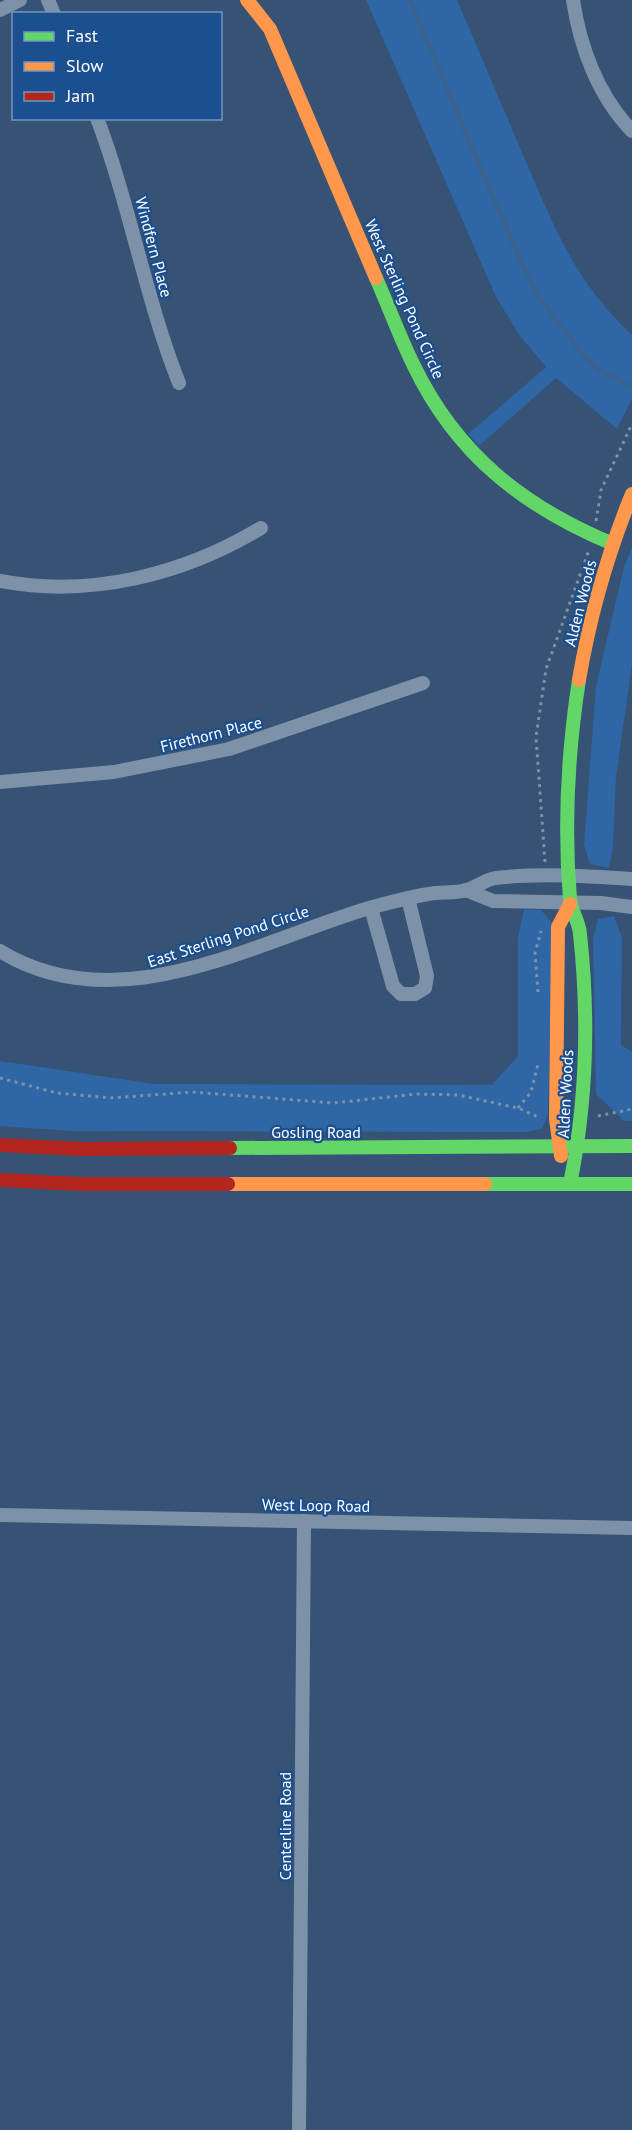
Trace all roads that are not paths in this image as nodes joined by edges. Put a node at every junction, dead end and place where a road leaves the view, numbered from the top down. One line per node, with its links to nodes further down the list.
1 (20, 0): 4 (street)
2 (247, 0): 10 (street, West Sterling Pond Circle)
3 (573, 0): 6 (street)
4 (0, 10)
5 (98, 120): 7 (street, Windfern Place)
6 (632, 131)
7 (179, 383)
8 (632, 494): 10 (street, Alden Woods)
9 (261, 528): 11 (street)
10 (613, 544): 14 (street, Alden Woods)
11 (0, 581)
12 (423, 683): 13 (street, Firethorn Place)
13 (0, 782)
14 (570, 877): 15 (street, East Sterling Pond Circle); 16 (street, East Sterling Pond Circle); 18 (street, Alden Woods)
15 (632, 879)
16 (466, 890): 17 (street, East Sterling Pond Circle); 18 (street, East Sterling Pond Circle)
17 (408, 898): 20 (street, East Sterling Pond Circle); 20 (street)
18 (570, 904): 19 (street, East Sterling Pond Circle); 23 (street, Alden Woods); 24 (street, Alden Woods)
19 (632, 907)
20 (371, 908): 21 (street, East Sterling Pond Circle)
21 (0, 951)
22 (0, 1145): 23 (street, Gosling Road)
23 (558, 1146): 24 (street, Gosling Road); 27 (street, Alden Woods)
24 (579, 1146): 25 (street, Gosling Road); 27 (street, Alden Woods)
25 (632, 1146)
26 (0, 1180): 27 (street)
27 (570, 1184): 28 (street)
28 (632, 1184)
29 (0, 1515): 30 (street, West Loop Road)
30 (304, 1521): 31 (street, West Loop Road); 32 (street, Centerline Road)
31 (632, 1528)
32 (299, 2130)

